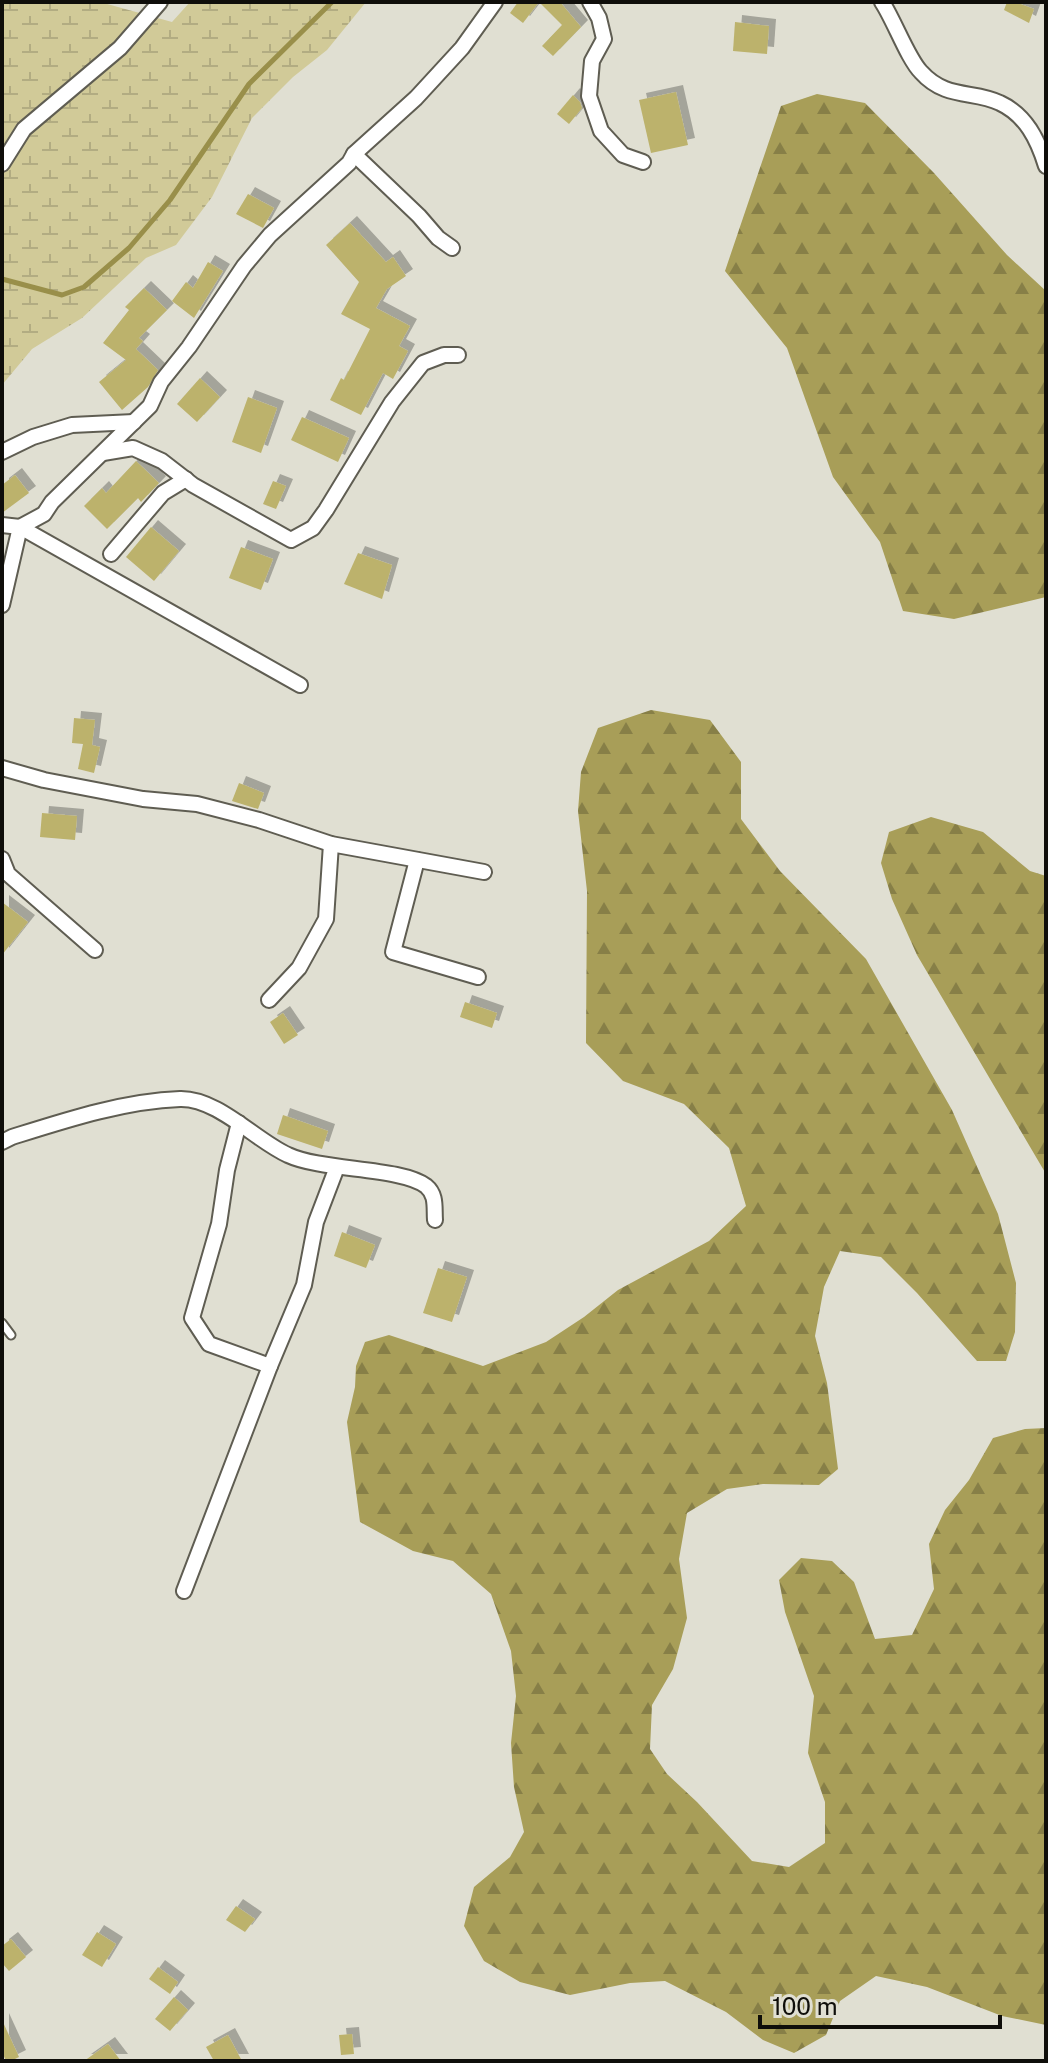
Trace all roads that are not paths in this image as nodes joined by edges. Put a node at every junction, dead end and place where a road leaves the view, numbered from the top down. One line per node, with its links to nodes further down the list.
1 (160, 2): 7 (street)
2 (495, 2): 5 (street)
3 (590, 2): 6 (street)
4 (882, 2): 8 (street)
5 (354, 154): 9 (street); 11 (street)
6 (643, 162)
7 (2, 164)
8 (1046, 166)
9 (452, 248)
10 (458, 355): 14 (street)
11 (134, 422): 12 (street); 13 (street)
12 (2, 452)
13 (103, 453): 14 (street); 16 (street)
14 (186, 479): 17 (street)
15 (2, 525): 16 (street)
16 (20, 527): 18 (street); 19 (street)
17 (111, 554)
18 (2, 605)
19 (300, 685)
20 (2, 768): 21 (street)
21 (331, 844): 23 (street); 27 (street)
22 (2, 859): 25 (street)
23 (417, 860): 24 (street); 26 (street)
24 (484, 872)
25 (95, 950)
26 (478, 977)
27 (269, 1000)
28 (239, 1123): 29 (street); 30 (street); 34 (street)
29 (2, 1142)
30 (337, 1167): 31 (street); 34 (street)
31 (435, 1220)
32 (2, 1323): 33 (lane)
33 (11, 1335)
34 (270, 1366): 35 (street)
35 (184, 1591)

